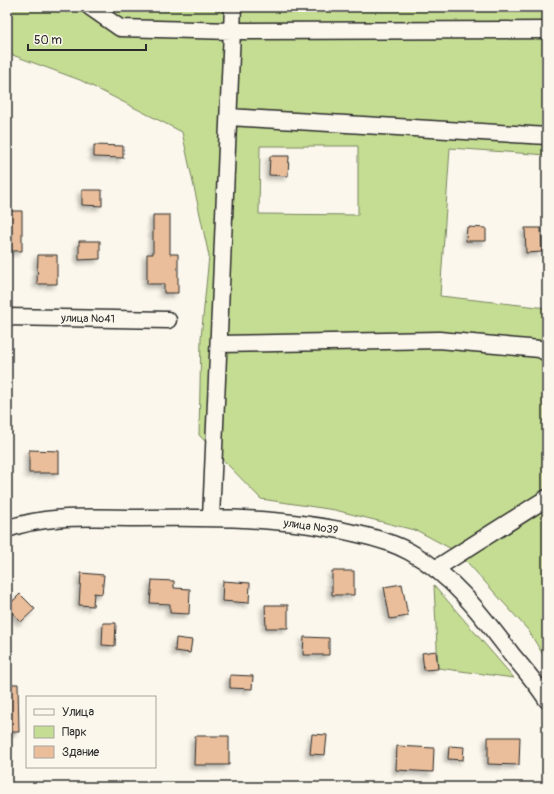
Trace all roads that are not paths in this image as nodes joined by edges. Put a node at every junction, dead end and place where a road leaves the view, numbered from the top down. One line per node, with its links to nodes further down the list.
1 (90, 7): 4 (street)
2 (233, 7): 4 (street)
3 (547, 30): 4 (street)
4 (232, 32): 5 (street)
5 (229, 117): 6 (street); 9 (street)
6 (547, 136)
7 (7, 317): 8 (street, улица №41)
8 (168, 320)
9 (219, 344): 10 (street); 12 (street)
10 (547, 353)
11 (547, 498): 14 (street)
12 (211, 518): 13 (street, улица №39); 14 (street, улица №39)
13 (7, 529)
14 (435, 568): 15 (street, улица №39)
15 (547, 700)

